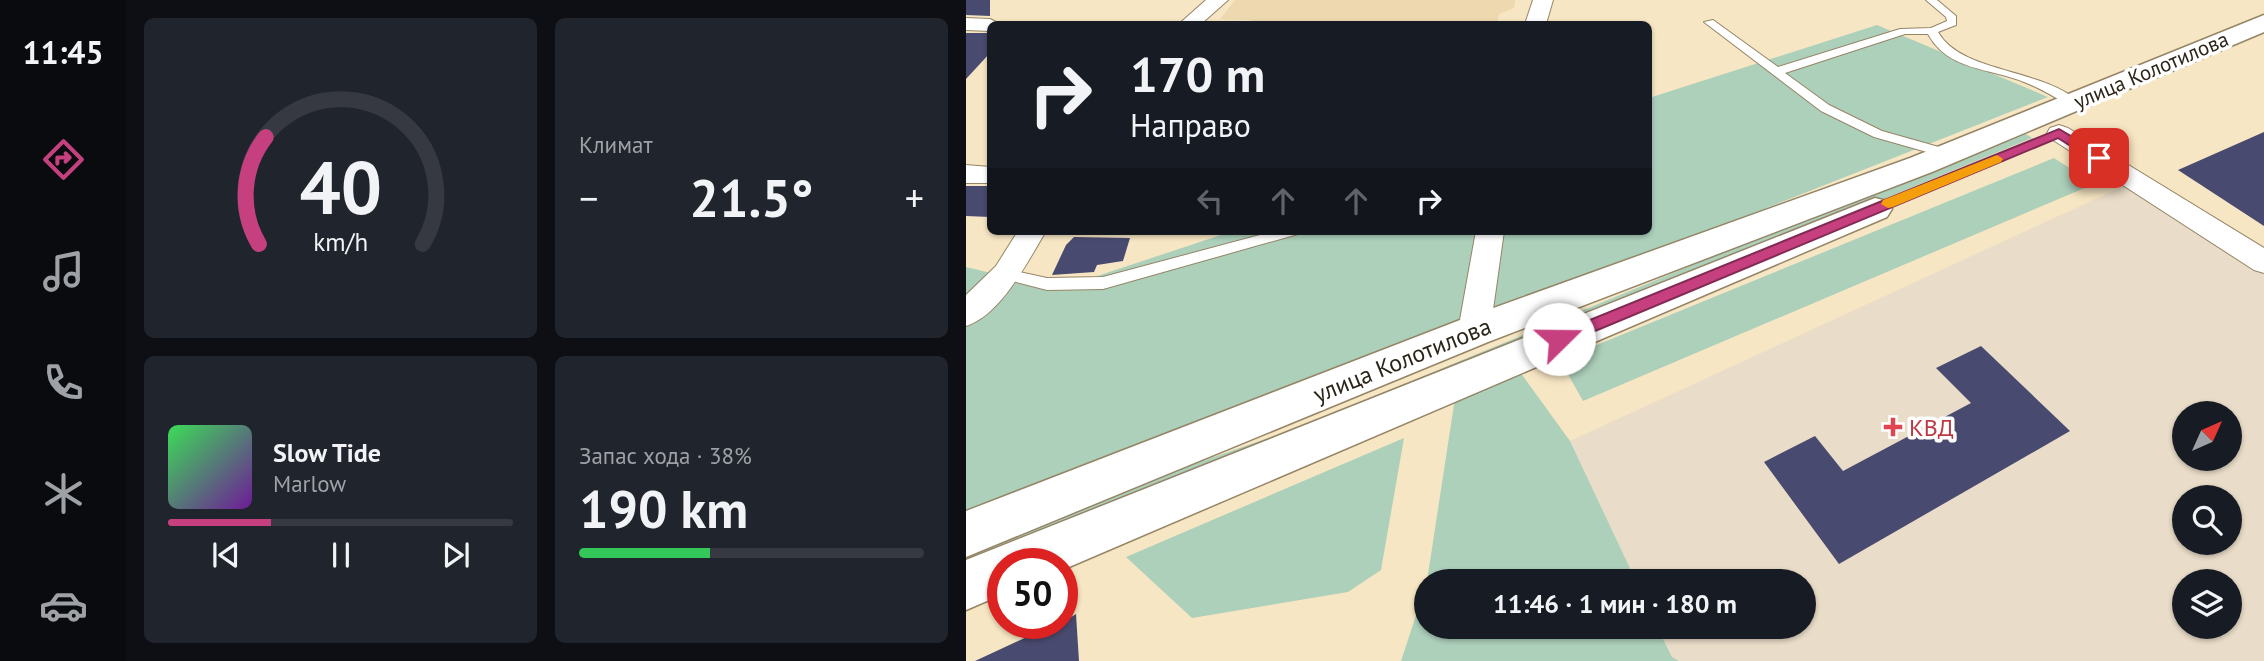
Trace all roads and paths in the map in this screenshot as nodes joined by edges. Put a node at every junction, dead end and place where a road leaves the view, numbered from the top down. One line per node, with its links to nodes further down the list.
1 (1218, 0): 4 (street)
2 (1543, 0): 5 (street)
3 (1931, 0): 10 (lane)
4 (1193, 21)
5 (1537, 21)
6 (1709, 22): 12 (lane)
7 (2264, 23): 13 (main road, улица Колотилова)
8 (966, 24): 9 (street)
9 (987, 25)
10 (1932, 31): 12 (lane); 13 (lane)
11 (2264, 48): 13 (main road, улица Колотилова)
12 (1778, 71): 14 (lane)
13 (2056, 117): 14 (main road, улица Колотилова); 20 (street); 25 (main road, улица Колотилова)
14 (1948, 154): 23 (main road, улица Колотилова)
15 (966, 174): 16 (street)
16 (987, 175)
17 (1030, 235): 21 (street)
18 (1278, 235): 21 (lane)
19 (1489, 235): 23 (street)
20 (2264, 262)
21 (1006, 274): 22 (street)
22 (966, 314)
23 (1474, 331): 24 (main road, улица Колотилова)
24 (966, 534)
25 (1057, 548)
26 (987, 576): 27 (main road)
27 (966, 585)

